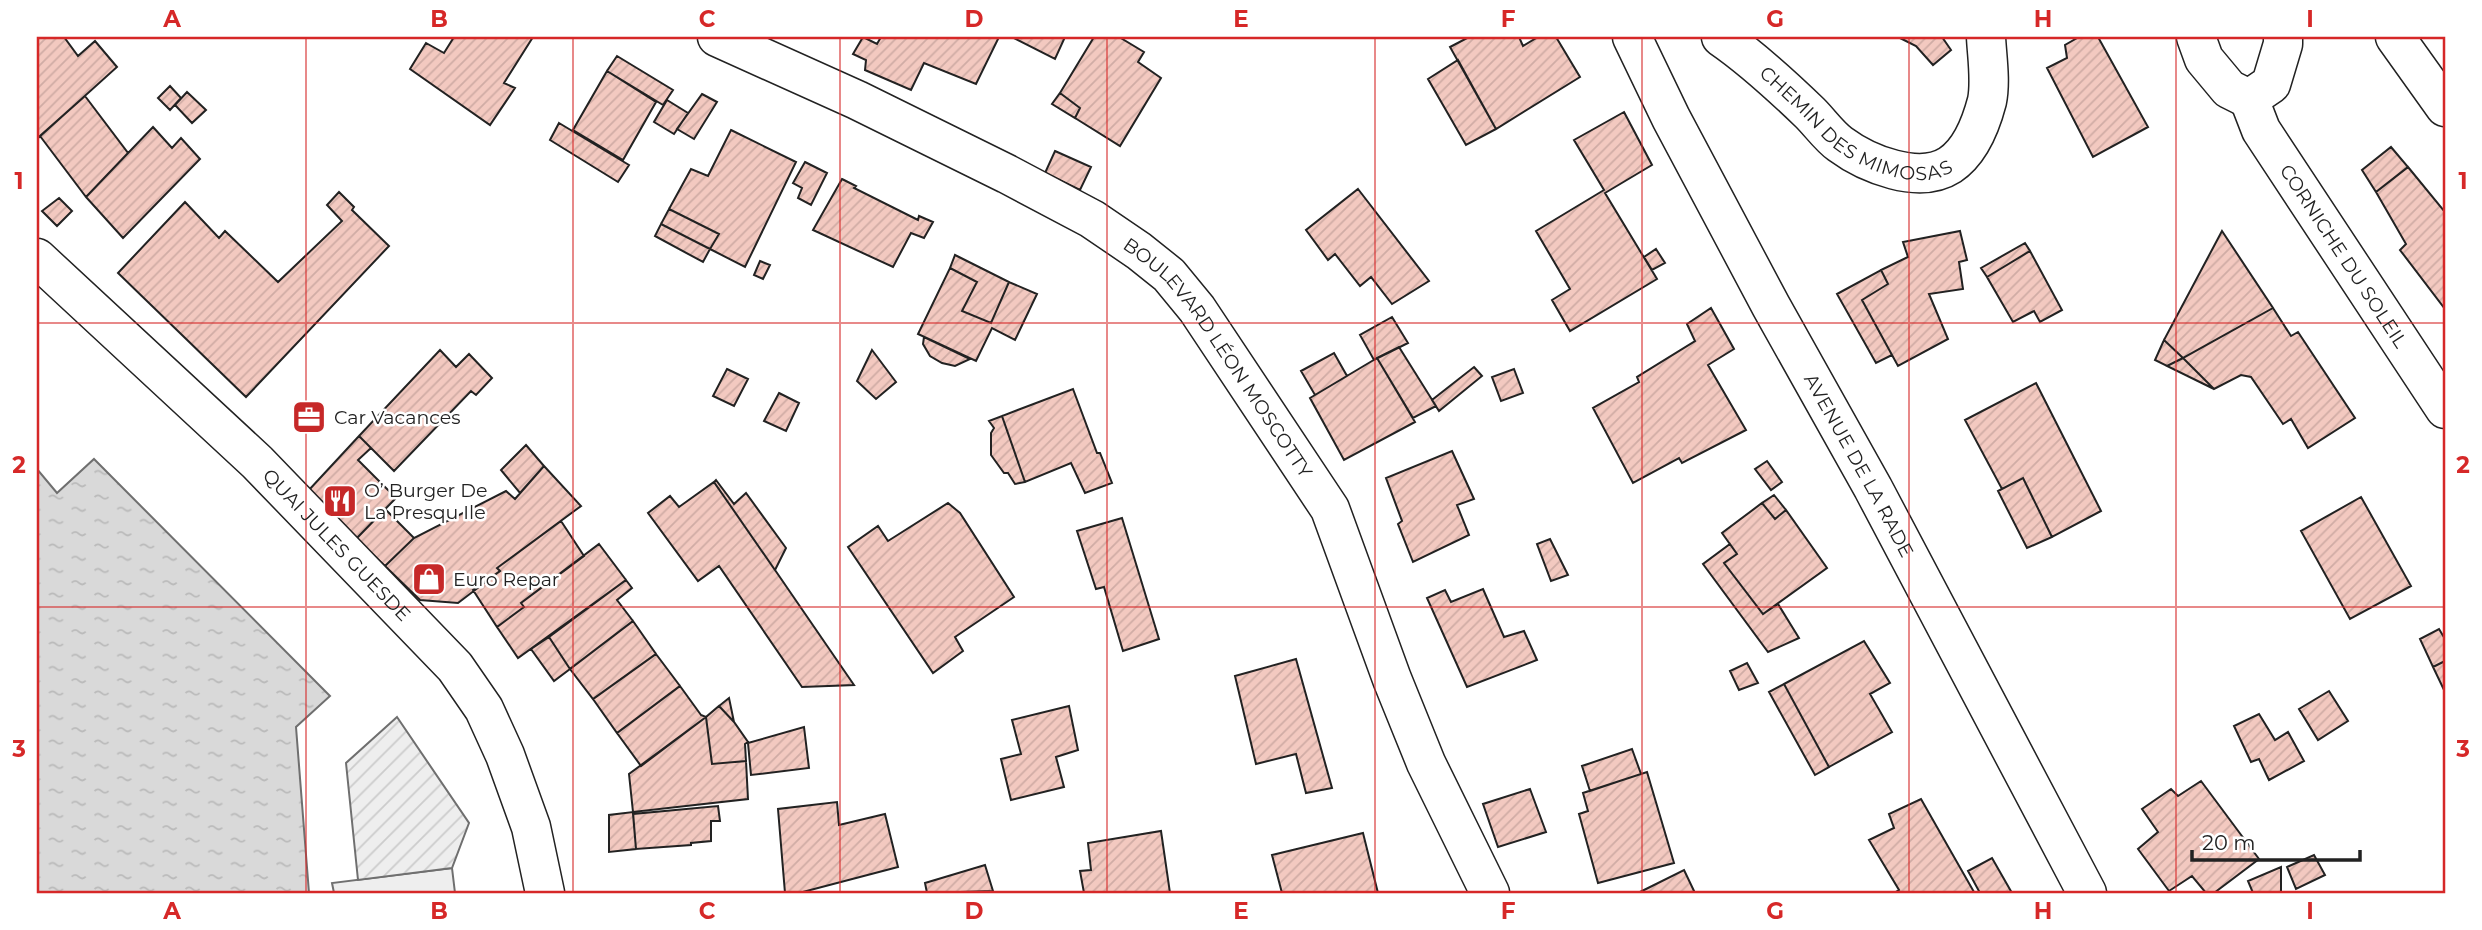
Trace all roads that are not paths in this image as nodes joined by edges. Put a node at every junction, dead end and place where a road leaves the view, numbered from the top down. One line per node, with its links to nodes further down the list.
1 (717, 37): 13 (street, BOULEVARD LÉON MOSCOTTY)
2 (1632, 37): 14 (street, AVENUE DE LA RADE)
3 (1721, 37): 4 (street, CHEMIN DES MIMOSAS)
4 (1986, 37)
5 (2196, 37): 8 (street)
6 (2283, 37): 8 (street)
7 (2395, 37): 9 (street)
8 (2249, 99): 11 (street, CORNICHE DU SOLEIL)
9 (2445, 107)
10 (37, 258): 12 (street, QUAI JULES GUESDE)
11 (2445, 409)
12 (545, 893)
13 (1490, 893)
14 (2087, 893)

